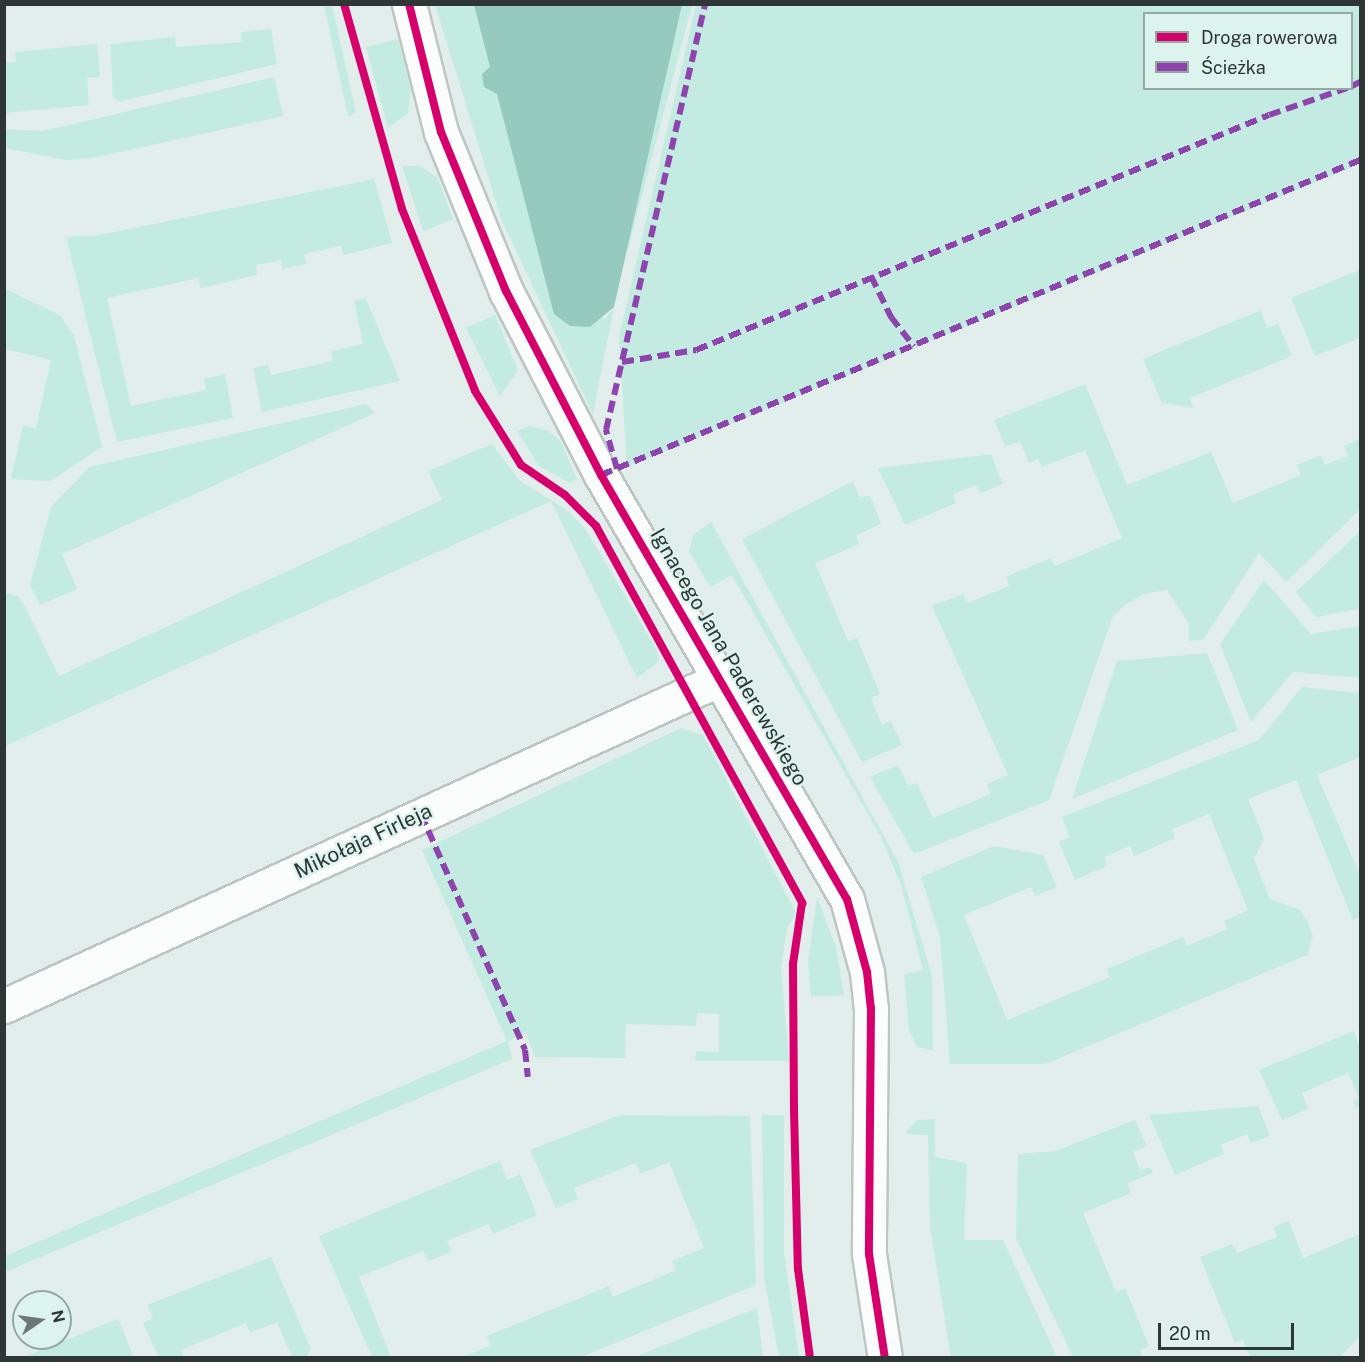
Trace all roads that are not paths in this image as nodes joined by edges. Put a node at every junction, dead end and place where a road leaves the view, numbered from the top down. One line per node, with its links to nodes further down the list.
1 (410, 4): 2 (street, Ignacego Jana Paderewskiego)
2 (722, 678): 3 (street, Mikołaja Firleja); 4 (street, Ignacego Jana Paderewskiego)
3 (4, 1006)
4 (885, 1358)

